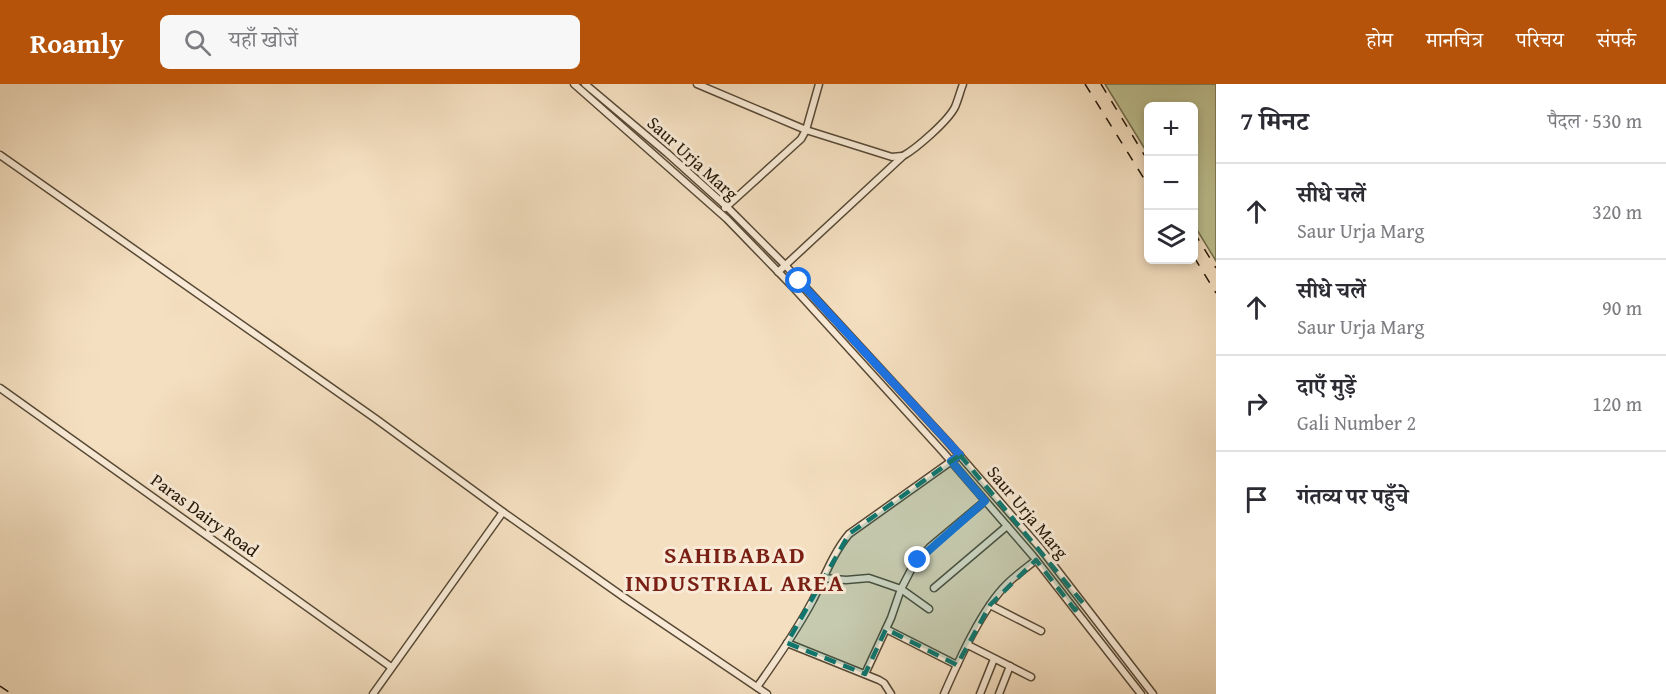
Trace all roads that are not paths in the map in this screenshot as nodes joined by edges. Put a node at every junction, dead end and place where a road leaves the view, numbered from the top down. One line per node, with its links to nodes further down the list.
1 (574, 84): 10 (street, Saur Urja Marg)
2 (585, 84): 9 (street, Saur Urja Marg)
3 (698, 84): 6 (street)
4 (819, 84): 6 (street)
5 (963, 84): 8 (street)
6 (807, 129): 8 (street); 9 (street)
7 (0, 155): 17 (street)
8 (903, 156): 11 (street)
9 (727, 207): 10 (street); 11 (street, Saur Urja Marg)
10 (720, 213): 12 (street, Saur Urja Marg)
11 (785, 265): 12 (street); 14 (street, Saur Urja Marg)
12 (778, 272): 15 (street, Saur Urja Marg)
13 (0, 388): 34 (street, Paras Dairy Road)
14 (960, 455): 15 (street); 23 (street, Saur Urja Marg)
15 (951, 461): 16 (street, Saur Urja Marg); 20 (street)
16 (985, 501): 18 (street, Saur Urja Marg); 22 (street)
17 (503, 512): 34 (street); 37 (street)
18 (1007, 526): 19 (street, Saur Urja Marg); 21 (street)
19 (1036, 560): 24 (street); 26 (street, Saur Urja Marg)
20 (823, 578): 22 (street); 29 (street)
21 (934, 588)
22 (901, 589): 25 (street); 27 (street)
23 (1083, 603): 26 (street); 45 (street, Saur Urja Marg)
24 (990, 605): 28 (street); 30 (street)
25 (929, 609)
26 (1075, 610): 44 (street, Saur Urja Marg)
27 (886, 629): 32 (street); 35 (street)
28 (1041, 632)
29 (787, 643): 35 (street); 37 (street)
30 (968, 645): 31 (street); 32 (street)
31 (994, 659): 33 (street); 42 (street)
32 (957, 665): 41 (street)
33 (1010, 666): 36 (street); 43 (street)
34 (391, 667): 38 (street)
35 (865, 674): 40 (street)
36 (1031, 677)
37 (757, 687): 39 (street)
38 (373, 694)
39 (767, 694)
40 (891, 694)
41 (944, 694)
42 (980, 694)
43 (999, 694)
44 (1141, 694)
45 (1153, 694)

